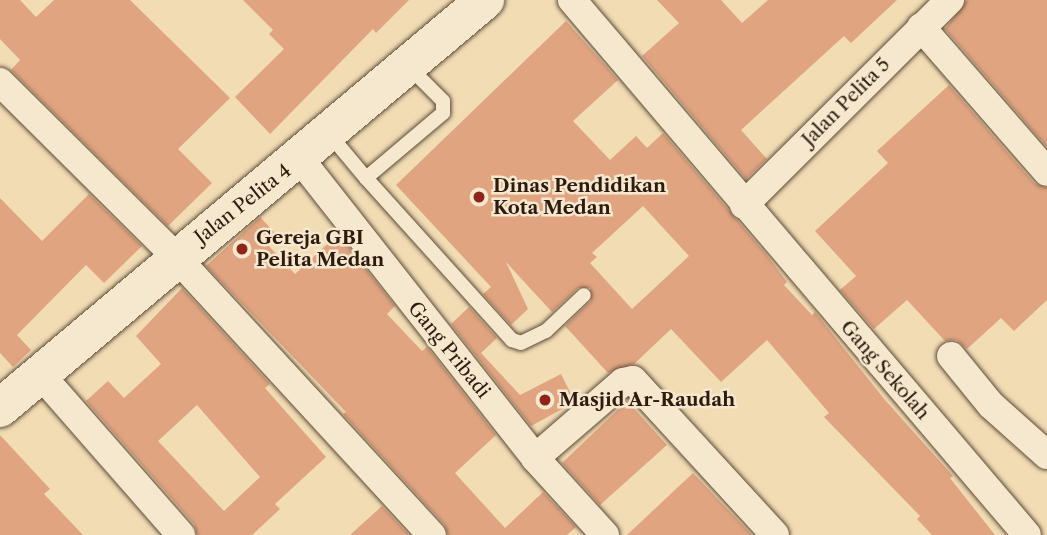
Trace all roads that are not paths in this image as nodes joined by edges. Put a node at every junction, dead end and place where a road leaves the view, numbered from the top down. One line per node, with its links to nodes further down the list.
1 (485, 0): 5 (street, Jalan Pelita 4)
2 (572, 0): 11 (street, Gang Sekolah)
3 (950, 0): 4 (street, Jalan Pelita 5)
4 (921, 27): 9 (street); 11 (street, Jalan Pelita 5)
5 (408, 66): 7 (street, Jalan Pelita 4); 10 (lane)
6 (0, 82): 12 (street)
7 (330, 135): 8 (street, Jalan Pelita 4); 10 (lane)
8 (300, 159): 12 (street, Jalan Pelita 4); 18 (street, Gang Pribadi)
9 (1047, 172)
10 (366, 178): 13 (lane)
11 (744, 205): 23 (street, Gang Sekolah)
12 (176, 257): 15 (street, Jalan Pelita 4); 20 (street)
13 (584, 295)
14 (951, 356): 17 (street)
15 (40, 374): 16 (street, Jalan Pelita 4); 19 (street)
16 (0, 408)
17 (1047, 455)
18 (535, 458): 21 (street, Gang Pribadi); 22 (street)
19 (181, 535)
20 (432, 535)
21 (605, 535)
22 (775, 535)
23 (1027, 535)

